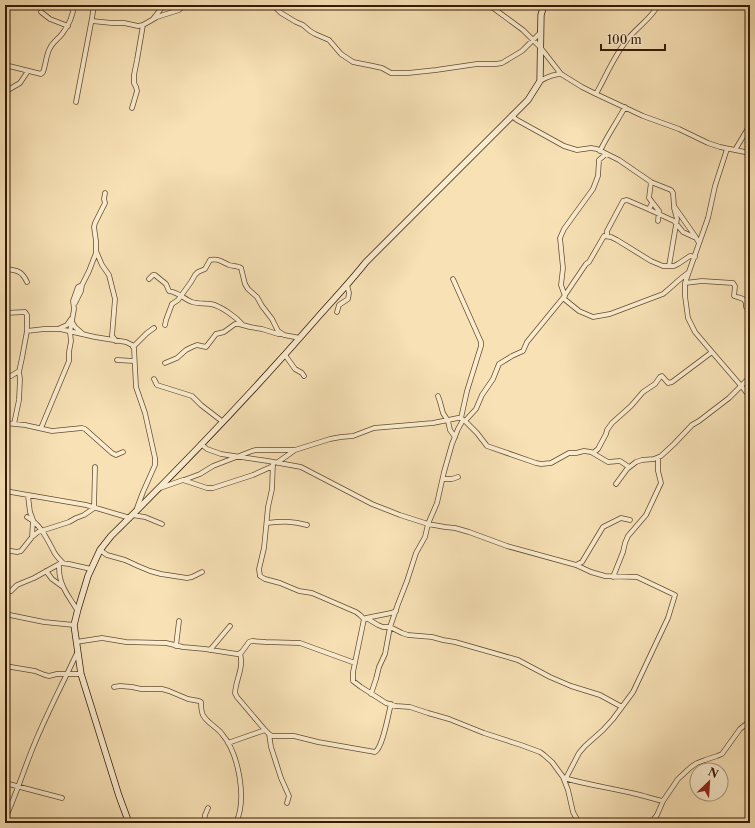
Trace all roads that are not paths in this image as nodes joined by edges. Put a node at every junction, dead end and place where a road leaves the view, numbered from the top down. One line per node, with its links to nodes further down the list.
1 (74, 5): 13 (street)
2 (94, 5): 11 (street)
3 (164, 5): 10 (street)
4 (185, 5): 10 (street)
5 (273, 5): 15 (street)
6 (489, 5): 15 (street)
7 (658, 5): 22 (street)
8 (543, 7): 14 (street)
9 (41, 12): 13 (street)
10 (152, 20): 12 (street)
11 (92, 21): 12 (street); 24 (street)
12 (143, 25): 26 (street)
13 (68, 26): 18 (street)
14 (540, 33): 15 (street); 16 (street)
15 (533, 40): 16 (street)
16 (540, 47): 19 (street); 20 (street)
17 (5, 65): 18 (street)
18 (28, 71): 21 (street)
19 (561, 74): 20 (street); 22 (street)
20 (540, 81): 27 (street)
21 (7, 90): 23 (street)
22 (596, 94): 25 (street)
23 (5, 95)
24 (76, 102)
25 (625, 107): 29 (street); 31 (street)
26 (132, 108)
27 (512, 116): 31 (street); 54 (street)
28 (750, 125): 30 (street)
29 (727, 149): 30 (street); 44 (street)
30 (735, 150): 32 (street)
31 (600, 151): 33 (street)
32 (750, 153)
33 (606, 154): 34 (street); 56 (street)
34 (651, 182): 36 (street); 37 (street)
35 (105, 192): 45 (street)
36 (652, 203): 38 (street); 39 (street)
37 (674, 206): 41 (street); 43 (street)
38 (648, 209): 39 (street); 42 (street)
39 (659, 215): 40 (street); 41 (street)
40 (658, 221)
41 (676, 223): 43 (street); 47 (street)
42 (607, 236): 47 (street); 56 (street)
43 (697, 239): 44 (street)
44 (699, 243): 46 (street)
45 (96, 251): 60 (street); 71 (street)
46 (695, 257): 47 (street); 49 (street)
47 (669, 266)
48 (5, 269): 52 (street)
49 (688, 272): 53 (street); 56 (street)
50 (149, 279): 55 (street)
51 (453, 279): 89 (street)
52 (27, 282)
53 (685, 283): 57 (street); 73 (street)
54 (348, 285): 58 (street); 70 (street)
55 (180, 296): 62 (street); 63 (street); 69 (street)
56 (564, 297): 89 (street)
57 (750, 310)
58 (337, 312)
59 (5, 313): 66 (street)
60 (73, 316): 61 (street); 65 (street)
61 (72, 322): 67 (street); 68 (street)
62 (165, 325)
63 (243, 325): 69 (street); 77 (street)
64 (154, 328): 72 (street)
65 (60, 329): 66 (street); 67 (street)
66 (27, 331): 78 (street)
67 (70, 332): 68 (street); 93 (street)
68 (84, 334): 71 (street)
69 (282, 334): 70 (street)
70 (300, 338): 74 (street)
71 (116, 341): 72 (street)
72 (133, 347): 76 (street)
73 (712, 352): 85 (street); 98 (street)
74 (285, 355): 81 (street); 90 (street)
75 (117, 360): 76 (street)
76 (134, 361): 112 (street)
77 (165, 363)
78 (19, 371): 80 (street); 83 (street)
79 (5, 376): 80 (street)
80 (11, 376): 83 (street)
81 (304, 376)
82 (750, 377): 85 (street)
83 (20, 378): 92 (street)
84 (154, 378): 90 (street)
85 (741, 385): 87 (street); 100 (street)
86 (438, 396): 88 (street)
87 (750, 397)
88 (447, 420): 89 (street); 94 (street); 96 (street)
89 (463, 420): 94 (street); 98 (street)
90 (223, 422): 95 (street)
91 (5, 423): 92 (street)
92 (14, 424): 93 (street)
93 (41, 428): 97 (street)
94 (455, 437): 105 (street)
95 (201, 444): 99 (street); 108 (street)
96 (295, 450): 99 (street); 101 (street)
97 (123, 452)
98 (593, 453): 103 (street)
99 (238, 457): 101 (street); 106 (street)
100 (658, 458): 103 (street); 129 (street)
101 (275, 463): 106 (street); 116 (street); 118 (street)
102 (95, 467): 111 (street)
103 (629, 467): 107 (street)
104 (458, 477): 105 (street)
105 (443, 479): 118 (street)
106 (183, 480): 108 (street)
107 (616, 484)
108 (158, 488): 112 (street)
109 (5, 491): 110 (street)
110 (28, 496): 111 (street); 114 (street)
111 (94, 508): 112 (street); 120 (street)
112 (133, 515): 117 (street); 123 (street)
113 (27, 517): 114 (street)
114 (33, 520): 120 (street); 121 (street)
115 (630, 520): 125 (street)
116 (267, 523): 119 (street); 135 (street)
117 (162, 524)
118 (428, 524): 125 (street); 133 (street)
119 (307, 525)
120 (42, 530): 121 (street); 124 (street)
121 (32, 537): 122 (street)
122 (5, 550)
123 (100, 550): 126 (street); 128 (street)
124 (61, 563): 126 (street); 127 (street); 130 (street)
125 (576, 565): 129 (street)
126 (91, 569): 132 (street)
127 (46, 571): 130 (street); 131 (street)
128 (202, 572)
129 (613, 577): 152 (street)
130 (64, 588): 132 (street)
131 (11, 591)
132 (77, 610): 137 (street)
133 (396, 611): 135 (street); 139 (street)
134 (5, 614): 137 (street)
135 (364, 619): 139 (street); 145 (street)
136 (179, 621): 141 (street)
137 (74, 625): 140 (street)
138 (230, 626): 142 (street)
139 (390, 627): 150 (street); 152 (street)
140 (76, 642): 141 (street); 143 (street)
141 (176, 646): 142 (street)
142 (210, 650): 144 (street)
143 (78, 652): 147 (street); 148 (street)
144 (240, 653): 145 (street); 154 (street)
145 (355, 663): 150 (street)
146 (5, 666): 148 (street)
147 (81, 674): 148 (street); 165 (street)
148 (67, 675): 159 (street)
149 (114, 687): 156 (street)
150 (371, 694): 151 (street)
151 (391, 704): 155 (street); 157 (street)
152 (622, 707): 157 (street)
153 (750, 721): 161 (street)
154 (265, 730): 155 (street); 156 (street)
155 (269, 734): 162 (street)
156 (228, 743): 167 (street)
157 (565, 778): 161 (street); 168 (street)
158 (5, 783): 159 (street)
159 (18, 787): 160 (street); 164 (street)
160 (62, 798)
161 (663, 801): 169 (street)
162 (287, 803)
163 (208, 808): 166 (street)
164 (5, 819)
165 (129, 823)
166 (204, 823)
167 (236, 823)
168 (579, 823)
169 (651, 823)

